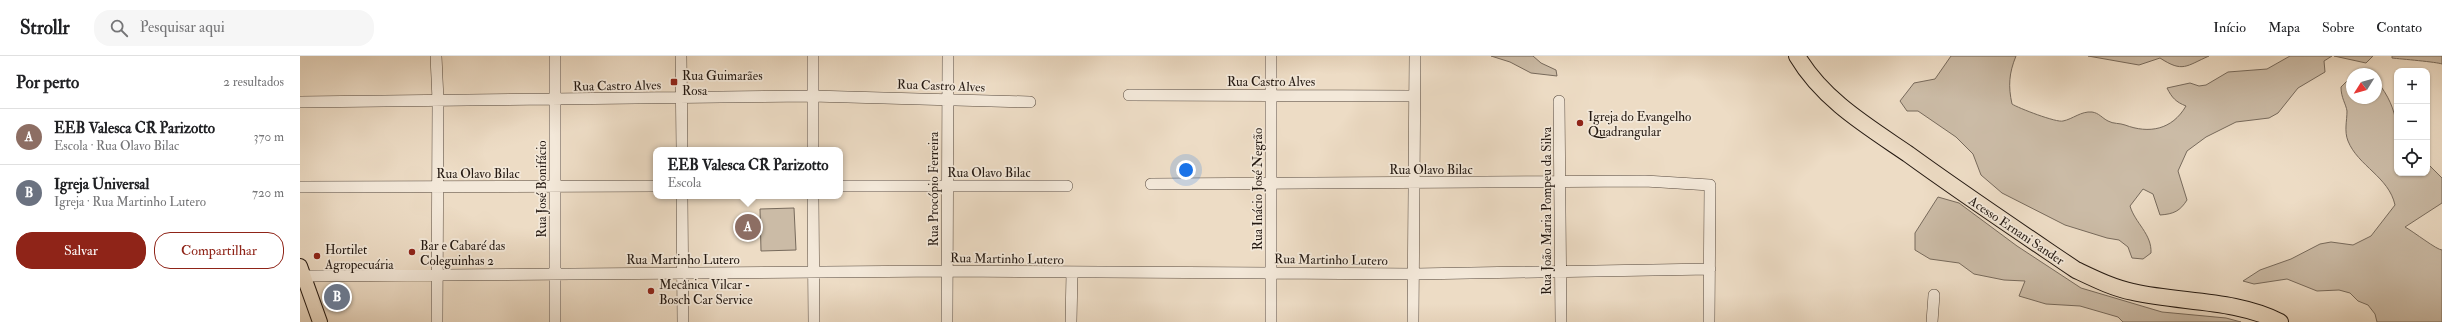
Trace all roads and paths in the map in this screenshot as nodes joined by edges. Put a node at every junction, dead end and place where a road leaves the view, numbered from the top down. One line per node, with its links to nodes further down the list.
1 (436, 56): 16 (street)
2 (555, 56): 14 (street, Rua José Bonifácio)
3 (681, 56): 13 (street)
4 (813, 56): 11 (street)
5 (948, 56): 15 (street, Rua Procópio Ferreira)
6 (1271, 56): 10 (street, Rua Inácio José Negrão)
7 (1415, 56): 12 (street)
8 (1797, 56): 60 (highway, Acesso Ernani Sander)
9 (1129, 95): 10 (street, Rua Castro Alves)
10 (1271, 95): 12 (street, Rua Castro Alves); 23 (street, Rua Inácio José Negrão)
11 (812, 96): 13 (street, Rua Castro Alves); 15 (street, Rua Castro Alves); 21 (street)
12 (1413, 96): 25 (street)
13 (682, 98): 14 (street, Rua Castro Alves); 20 (street)
14 (555, 99): 16 (street, Rua Castro Alves); 31 (street, Rua José Bonifácio)
15 (946, 99): 19 (street, Rua Castro Alves); 28 (street, Rua Procópio Ferreira)
16 (438, 100): 18 (street, Rua Castro Alves); 32 (street)
17 (1559, 100): 22 (street, Rua João Maria Pompeu da Silva)
18 (300, 102)
19 (1030, 102)
20 (682, 147)
21 (813, 147)
22 (1561, 182): 25 (street, Rua Olavo Bilac); 35 (street, Rua Olavo Bilac); 36 (street, Rua João Maria Pompeu da Silva)
23 (1271, 183): 24 (street, Rua Olavo Bilac); 25 (street, Rua Olavo Bilac); 39 (street, Rua Inácio José Negrão)
24 (1151, 184)
25 (1414, 184): 43 (street)
26 (653, 186): 31 (street, Rua Olavo Bilac)
27 (843, 186): 28 (street, Rua Olavo Bilac)
28 (947, 186): 29 (street, Rua Olavo Bilac); 38 (street, Rua Procópio Ferreira)
29 (1067, 186)
30 (300, 187): 32 (street, Rua Olavo Bilac)
31 (555, 187): 32 (street, Rua Olavo Bilac); 42 (street, Rua José Bonifácio)
32 (437, 188): 44 (street)
33 (682, 199): 40 (street)
34 (813, 199): 37 (street)
35 (1710, 269): 36 (street, Rua Martinho Lutero); 58 (street)
36 (1560, 271): 43 (street, Rua Martinho Lutero); 57 (street, Rua João Maria Pompeu da Silva)
37 (814, 272): 38 (street, Rua Martinho Lutero); 40 (street, Rua Martinho Lutero); 52 (street)
38 (947, 272): 41 (street, Rua Martinho Lutero); 53 (street, Rua Procópio Ferreira)
39 (1270, 272): 41 (street, Rua Martinho Lutero); 43 (street, Rua Martinho Lutero); 55 (street, Rua Inácio José Negrão)
40 (683, 273): 42 (street, Rua Martinho Lutero); 51 (street)
41 (1072, 273): 54 (street)
42 (555, 274): 44 (street, Rua Martinho Lutero); 50 (street, Rua José Bonifácio)
43 (1415, 274): 56 (street)
44 (437, 276): 45 (street, Rua Martinho Lutero); 49 (street)
45 (301, 277): 47 (main road); 48 (main road)
46 (1934, 295): 59 (street)
47 (312, 322)
48 (320, 322)
49 (437, 322)
50 (555, 322)
51 (683, 322)
52 (814, 322)
53 (947, 322)
54 (1071, 322)
55 (1271, 322)
56 (1413, 322)
57 (1561, 322)
58 (1709, 322)
59 (1932, 322)
60 (2280, 322)

